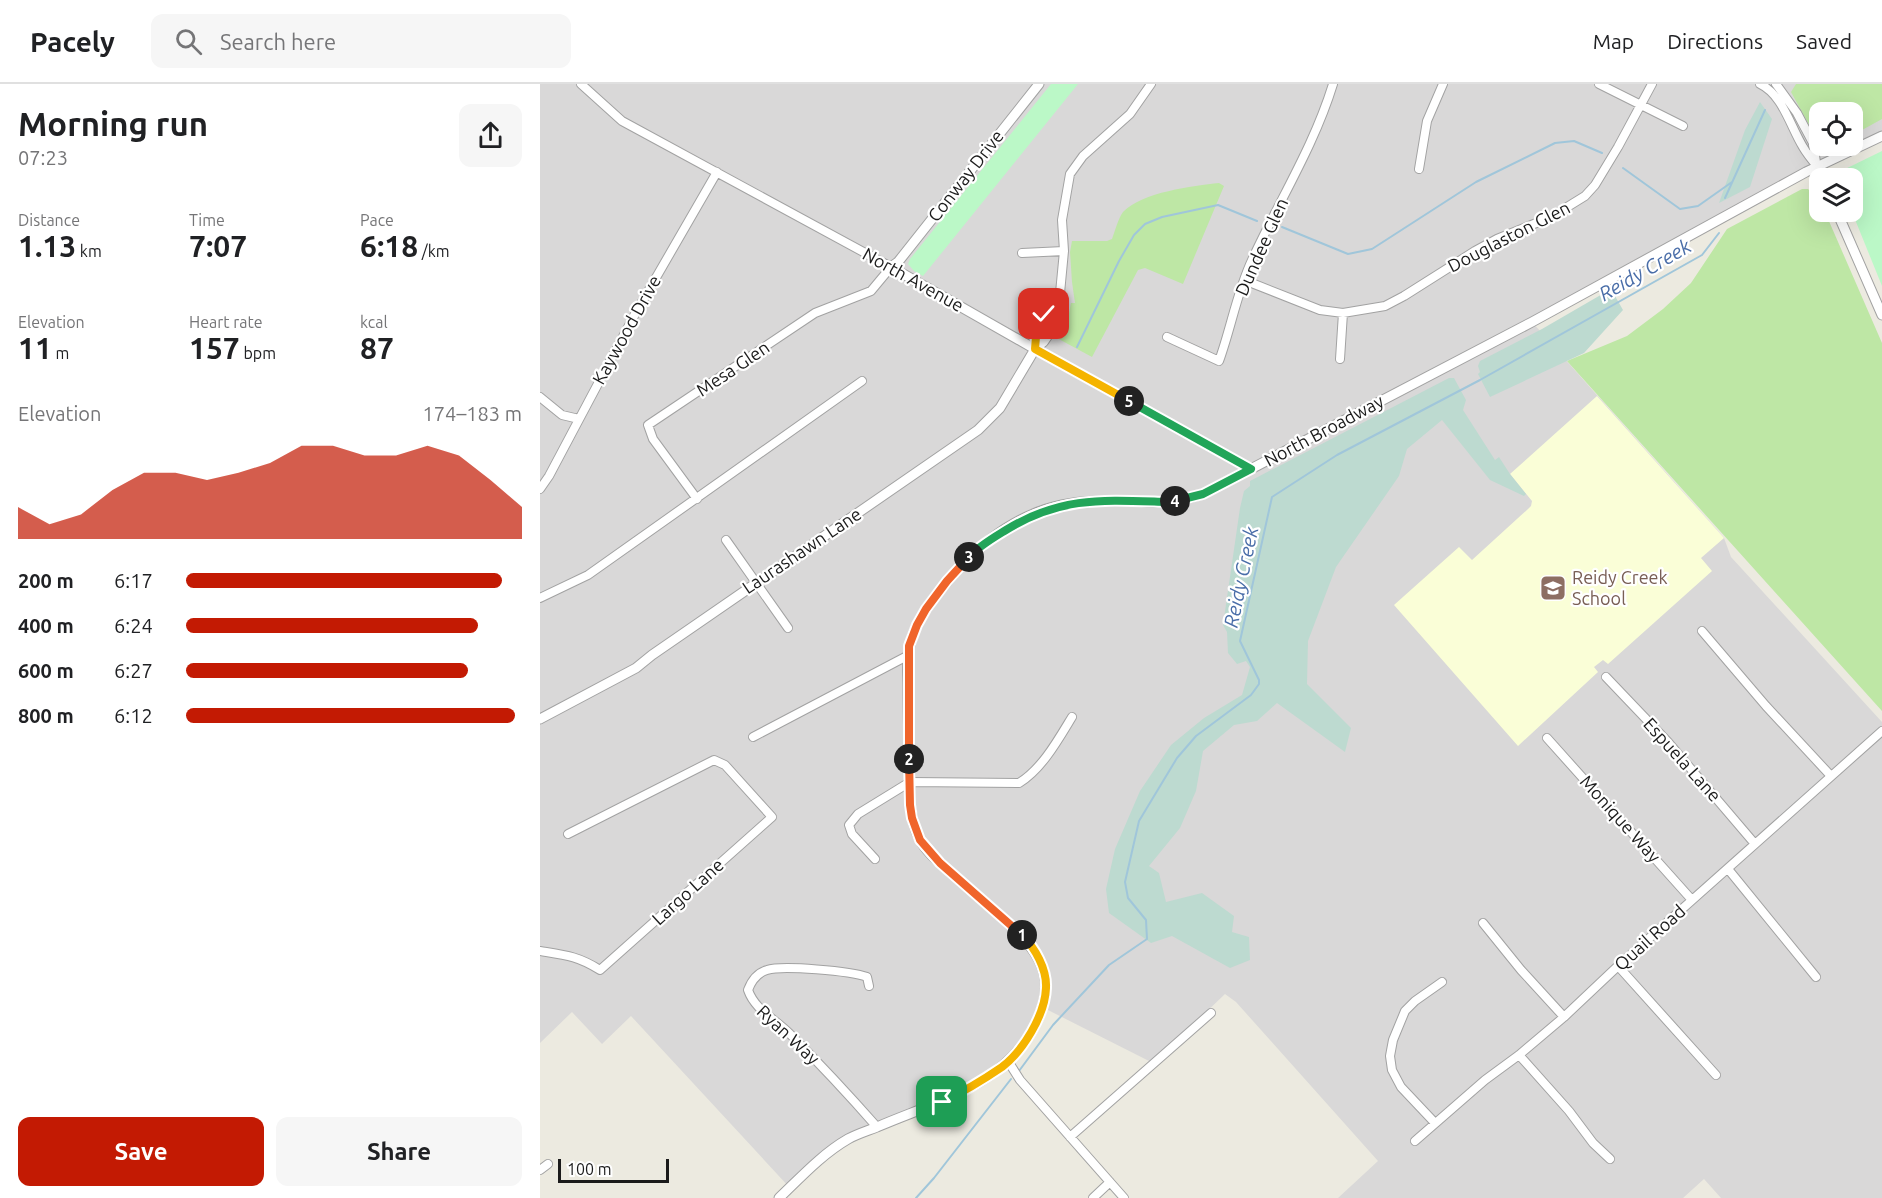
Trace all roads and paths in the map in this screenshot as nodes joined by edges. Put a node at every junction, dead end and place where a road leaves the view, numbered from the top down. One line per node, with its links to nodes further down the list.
1 (581, 84): 15 (street, North Avenue)
2 (1040, 84): 19 (street, Conway Drive)
3 (1151, 84): 17 (street)
4 (1333, 84): 20 (street, Dundee Glen)
5 (1443, 84): 14 (street)
6 (1599, 84): 10 (street)
7 (1652, 84): 10 (street, Douglaston Glen)
8 (1760, 84): 13 (street)
9 (1776, 84): 13 (street)
10 (1641, 105): 11 (street); 22 (street, Douglaston Glen)
11 (1683, 126)
12 (1882, 136): 13 (street, North Broadway)
13 (1817, 166): 32 (street, North Broadway)
14 (1419, 169)
15 (717, 172): 19 (street, North Avenue); 31 (street, Kaywood Drive)
16 (1841, 222): 23 (street)
17 (1064, 251): 18 (street); 21 (street)
18 (1022, 253)
19 (891, 267): 27 (street, North Avenue); 34 (street, Mesa Glen)
20 (1244, 280): 22 (street, Douglaston Glen); 26 (street, Dundee Glen)
21 (1055, 311): 24 (street); 25 (street)
22 (1342, 313): 28 (street)
23 (1882, 315)
24 (1043, 324): 25 (street); 27 (street)
25 (1053, 329): 27 (street)
26 (1167, 337)
27 (1035, 349): 32 (street, North Avenue); 36 (street, Laurashawn Lane)
28 (1340, 358)
29 (862, 381): 34 (street)
30 (540, 397): 31 (street)
31 (579, 419): 33 (street, Kaywood Drive)
32 (1251, 469): 40 (street, North Broadway)
33 (540, 489)
34 (697, 499): 37 (street)
35 (726, 540): 36 (street)
36 (756, 582): 38 (street); 43 (street, Laurashawn Lane)
37 (540, 598)
38 (788, 628)
39 (1702, 631): 47 (street)
40 (909, 655): 45 (street); 48 (street, North Broadway)
41 (1606, 677): 50 (street, Espuela Lane)
42 (1072, 717): 48 (street)
43 (540, 719)
44 (1882, 731): 47 (street, Quail Road)
45 (753, 737)
46 (1547, 738): 53 (street, Monique Way)
47 (1831, 777): 50 (street, Quail Road)
48 (910, 782): 51 (street); 63 (street, North Broadway)
49 (568, 834): 55 (street, Largo Lane)
50 (1755, 844): 52 (street, Quail Road)
51 (875, 860)
52 (1728, 869): 53 (street, Quail Road); 57 (street)
53 (1692, 900): 56 (street, Quail Road)
54 (1484, 923): 61 (street)
55 (540, 951)
56 (1618, 966): 61 (street, Quail Road); 64 (street)
57 (1816, 977)
58 (1442, 982): 65 (street)
59 (869, 986): 66 (street, Ryan Way)
60 (1211, 1013): 67 (street)
61 (1564, 1017): 62 (street, Quail Road)
62 (1519, 1055): 65 (street, Quail Road); 69 (street)
63 (1008, 1061): 66 (street, North Broadway); 67 (street)
64 (1716, 1075)
65 (1435, 1123): 68 (street, Quail Road)
66 (876, 1127): 73 (street, North Broadway)
67 (1070, 1137): 72 (street)
68 (1415, 1142)
69 (1610, 1159)
70 (548, 1164): 71 (street)
71 (540, 1170)
72 (1110, 1182): 74 (street); 75 (street)
73 (779, 1198)
74 (1092, 1198)
75 (1124, 1198)

